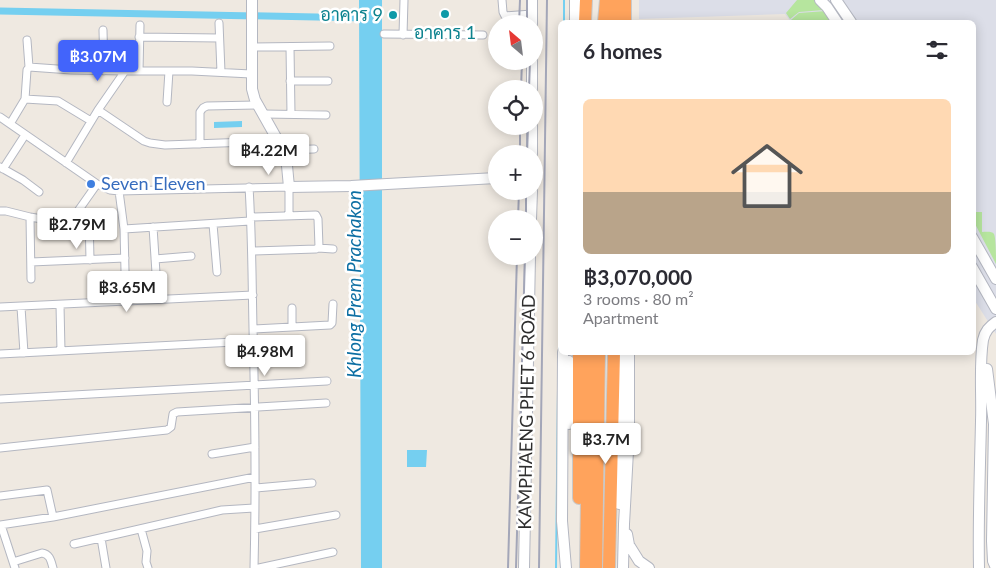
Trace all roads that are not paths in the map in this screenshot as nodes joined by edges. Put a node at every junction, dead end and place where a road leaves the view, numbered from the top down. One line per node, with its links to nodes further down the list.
1 (404, 0): 28 (street)
2 (502, 0): 13 (street)
3 (532, 0): 14 (main road)
4 (575, 0): 15 (main road)
5 (586, 0): 16 (highway)
6 (593, 0): 17 (highway)
7 (598, 0): 18 (highway)
8 (606, 0): 19 (highway)
9 (618, 0): 20 (highway)
10 (627, 0): 21 (highway)
11 (829, 2): 22 (main road); 23 (main road)
12 (252, 4): 34 (main road)
13 (504, 15)
14 (532, 15)
15 (575, 20)
16 (585, 20)
17 (592, 20)
18 (599, 20)
19 (604, 20)
20 (616, 20)
21 (627, 20)
22 (836, 20)
23 (849, 20)
24 (219, 23): 31 (street)
25 (140, 25): 30 (street)
26 (103, 30): 39 (street)
27 (384, 34): 28 (street)
28 (403, 35): 29 (street)
29 (483, 35)
30 (139, 37): 31 (street); 41 (street)
31 (220, 38): 43 (street)
32 (27, 40): 37 (street)
33 (330, 46): 35 (street)
34 (252, 47): 35 (street); 44 (main road)
35 (290, 47): 45 (street)
36 (71, 55): 38 (street)
37 (28, 67): 38 (street); 47 (street)
38 (71, 70): 39 (street)
39 (104, 71): 40 (street)
40 (125, 71): 41 (street); 49 (street)
41 (139, 71): 42 (street)
42 (169, 71): 43 (street); 48 (street)
43 (221, 72): 44 (street)
44 (252, 74): 50 (main road)
45 (290, 81): 46 (street); 51 (street)
46 (328, 81)
47 (25, 99): 54 (street); 55 (street)
48 (167, 102)
49 (98, 110): 54 (street); 58 (street)
50 (261, 110): 51 (street); 57 (main road); 58 (street)
51 (291, 114): 52 (street)
52 (326, 115)
53 (0, 117): 55 (street)
54 (91, 121): 61 (street)
55 (10, 124): 56 (street)
56 (26, 135): 61 (street); 62 (street)
57 (278, 141): 58 (street); 60 (main road)
58 (200, 144)
59 (314, 149): 60 (street)
60 (284, 150): 65 (main road)
61 (66, 163): 64 (street)
62 (2, 168): 68 (street)
63 (488, 178): 65 (main road)
64 (97, 184): 67 (street); 72 (street)
65 (290, 186): 66 (street); 70 (street)
66 (249, 187): 67 (street); 73 (street)
67 (119, 191): 76 (street)
68 (40, 192)
69 (0, 211): 72 (street)
70 (289, 215): 73 (street); 78 (street)
71 (88, 216): 84 (street)
72 (30, 217): 85 (street)
73 (250, 219): 74 (street); 80 (street)
74 (213, 224): 75 (street); 88 (street)
75 (154, 227): 76 (street); 83 (street)
76 (124, 229): 82 (street)
77 (976, 243): 92 (main road)
78 (318, 248): 79 (street); 80 (street)
79 (333, 249)
80 (252, 251): 93 (street)
81 (191, 256): 83 (street)
82 (125, 258): 84 (street); 87 (street)
83 (156, 259): 89 (street)
84 (90, 260): 85 (street)
85 (31, 262): 91 (street)
86 (530, 265): 147 (main road, KAMPHAENG PHET 6 ROAD)
87 (125, 271)
88 (216, 272)
89 (156, 273)
90 (976, 274): 99 (main road)
91 (31, 279)
92 (996, 279)
93 (253, 295): 95 (street); 102 (street)
94 (333, 304): 101 (street)
95 (60, 305): 96 (street); 105 (street)
96 (21, 307): 97 (street); 106 (street)
97 (0, 308)
98 (292, 308): 101 (street)
99 (996, 310)
100 (996, 322): 116 (main road)
101 (292, 327): 102 (street)
102 (253, 329): 104 (street)
103 (996, 330): 141 (main road)
104 (254, 341): 105 (street); 118 (street)
105 (61, 351): 106 (street)
106 (24, 353): 107 (street)
107 (0, 354)
108 (563, 355): 148 (main road)
109 (570, 355): 148 (main road)
110 (579, 355): 149 (highway)
111 (589, 355): 150 (highway)
112 (601, 355): 151 (highway)
113 (607, 355): 119 (highway)
114 (629, 355): 133 (main road)
115 (618, 356): 119 (highway); 153 (main road)
116 (982, 362): 141 (main road); 141 (main road)
117 (327, 381): 118 (street)
118 (254, 384): 120 (street); 122 (street)
119 (613, 394): 152 (highway)
120 (0, 399)
121 (326, 403): 122 (street)
122 (254, 407): 123 (street); 124 (street)
123 (255, 447): 125 (street); 126 (street)
124 (0, 448)
125 (212, 454)
126 (255, 477): 128 (street); 132 (street)
127 (312, 483): 128 (street)
128 (256, 488): 130 (street)
129 (0, 496): 132 (street)
130 (254, 508): 135 (street); 136 (street)
131 (336, 515): 136 (street)
132 (53, 517): 134 (street)
133 (624, 524): 154 (main road); 155 (main road)
134 (0, 525): 140 (street)
135 (141, 529): 137 (street); 144 (street)
136 (255, 530): 145 (street)
137 (100, 538): 138 (street); 143 (street)
138 (74, 544)
139 (333, 552): 146 (street)
140 (14, 565): 142 (street)
141 (987, 567)
142 (53, 568)
143 (106, 568)
144 (148, 568)
145 (254, 568)
146 (259, 568)
147 (524, 568)
148 (566, 568)
149 (578, 568)
150 (586, 568)
151 (598, 568)
152 (609, 568)
153 (618, 568)
154 (623, 568)
155 (649, 568)

